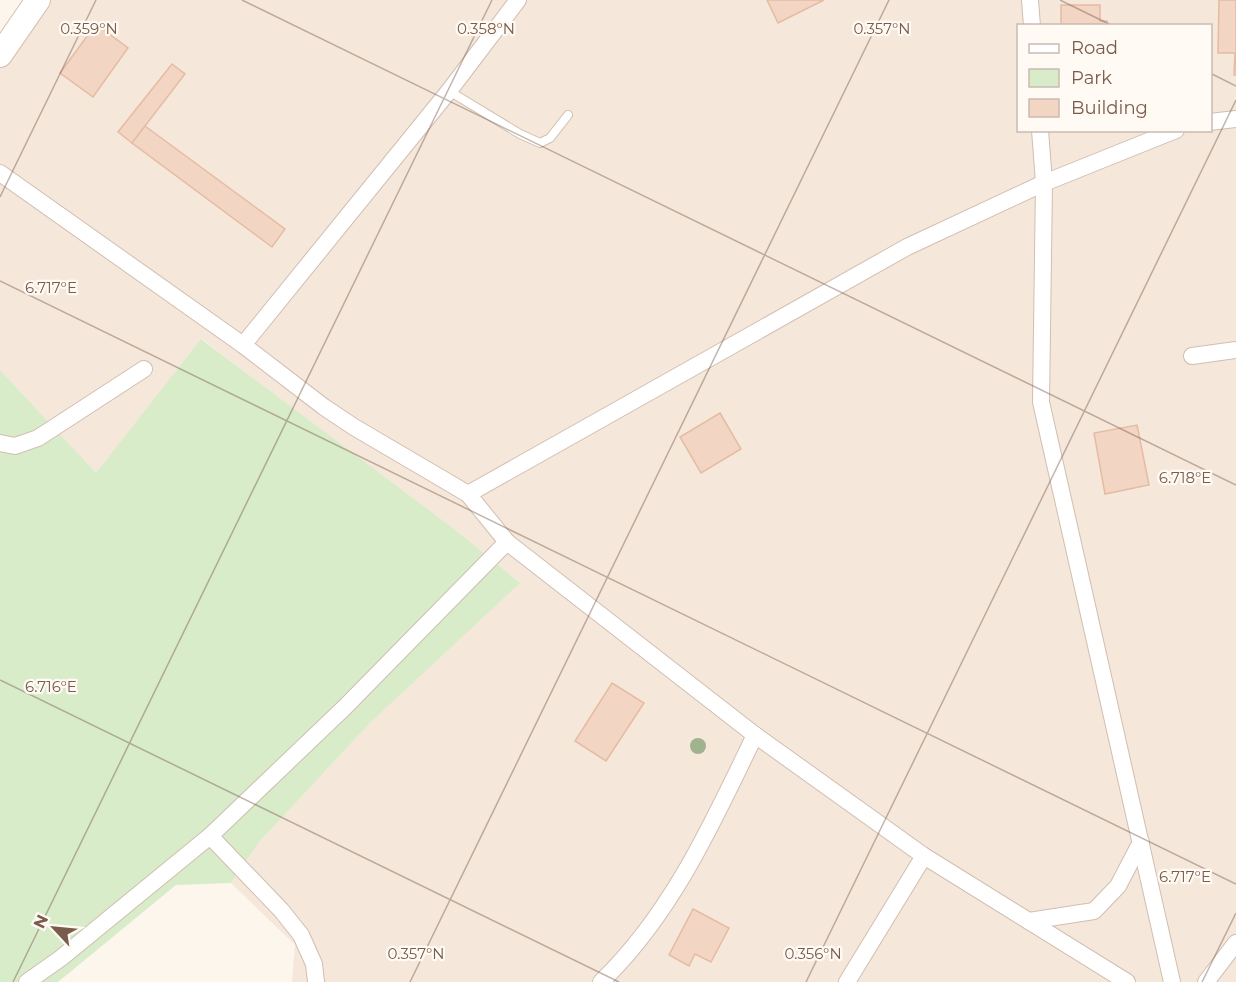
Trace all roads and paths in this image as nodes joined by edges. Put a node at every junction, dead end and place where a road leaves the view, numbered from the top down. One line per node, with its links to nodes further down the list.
1 (38, 0): 5 (main road)
2 (518, 0): 6 (street)
3 (1030, 0): 4 (street)
4 (1032, 24)
5 (0, 55)
6 (449, 91): 7 (lane); 14 (street)
7 (568, 115)
8 (1236, 119): 9 (street)
9 (1212, 122)
10 (1040, 132): 13 (street)
11 (1171, 132): 13 (street)
12 (0, 173): 14 (street)
13 (1044, 183): 19 (street); 23 (street)
14 (243, 345): 19 (street)
15 (1236, 350): 16 (street)
16 (1192, 356)
17 (144, 369): 18 (street)
18 (0, 443)
19 (468, 494): 20 (street)
20 (507, 542): 21 (street); 22 (street)
21 (755, 735): 24 (street); 29 (street)
22 (210, 836): 27 (street); 28 (street)
23 (1140, 842): 25 (street); 32 (street)
24 (924, 856): 25 (street); 30 (street)
25 (1029, 921): 31 (street)
26 (1236, 943): 33 (street)
27 (27, 982)
28 (316, 982)
29 (601, 982)
30 (847, 982)
31 (1127, 982)
32 (1172, 982)
33 (1206, 982)

